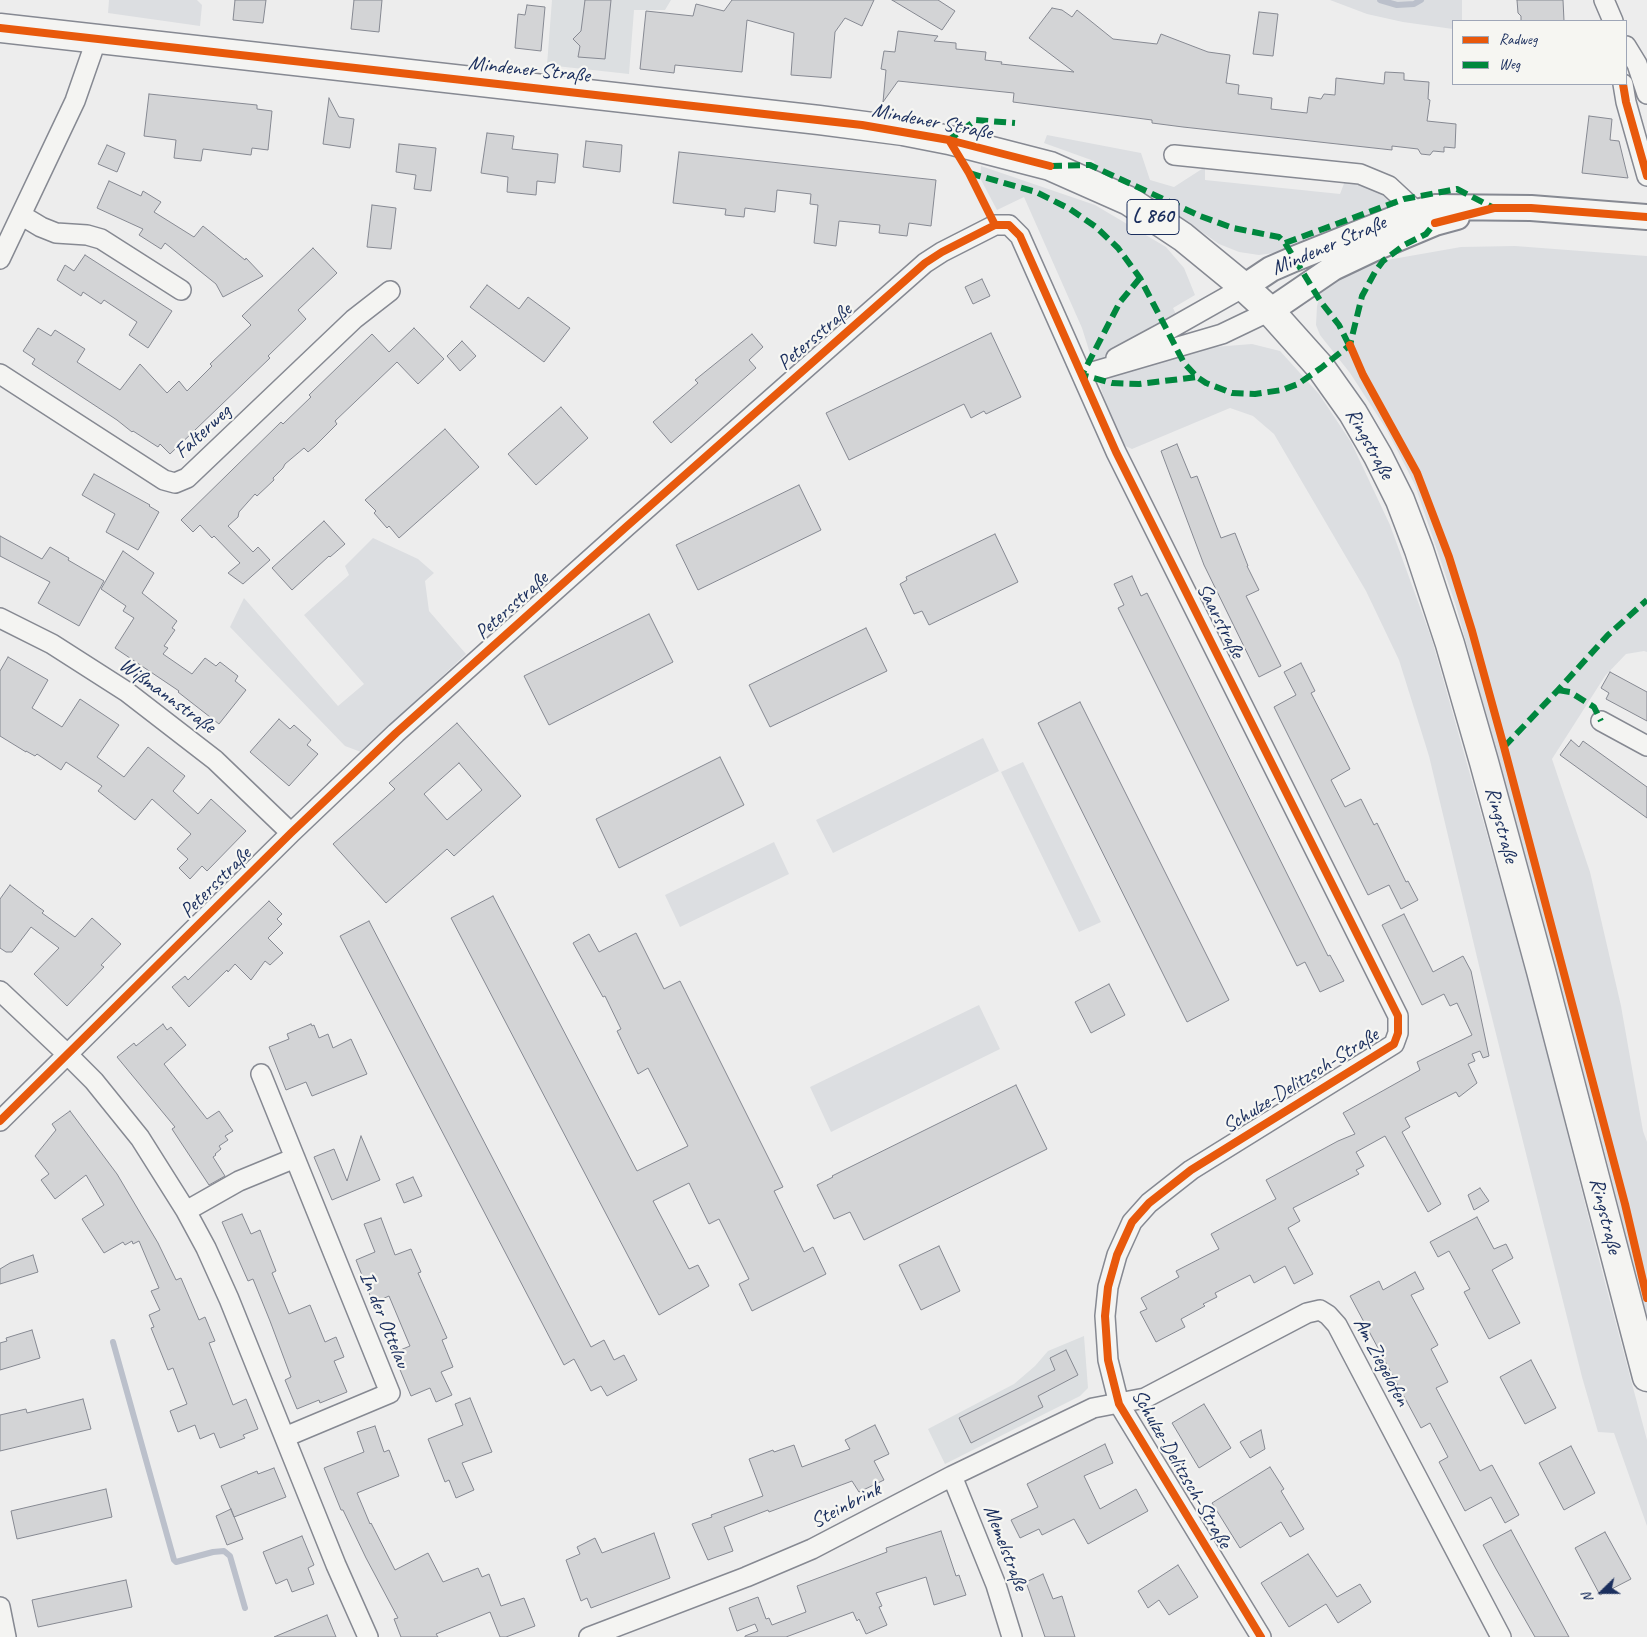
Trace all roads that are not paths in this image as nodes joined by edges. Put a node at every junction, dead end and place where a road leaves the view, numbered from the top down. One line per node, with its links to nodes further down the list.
1 (1604, 0): 2 (street)
2 (1613, 20)
3 (0, 28): 4 (main road, Mindener Straße / L 860)
4 (97, 38): 12 (street); 16 (main road, Mindener Straße / L 860)
5 (1627, 48): 7 (street)
6 (1623, 85): 9 (street)
7 (1647, 94)
8 (1174, 155): 11 (street, Mindener Straße)
9 (1647, 176)
10 (1494, 208): 11 (street, Mindener Straße); 13 (street, Mindener Straße); 19 (street, Mindener Straße)
11 (1417, 212): 16 (street, Mindener Straße)
12 (21, 215): 15 (street); 17 (street)
13 (1647, 217)
14 (1009, 225): 21 (street, Saarstraße); 25 (street, Petersstraße)
15 (0, 259)
16 (1244, 287): 19 (main road, Mindener Straße / L 860); 21 (street)
17 (180, 290)
18 (390, 291): 20 (street, Falterweg)
19 (1270, 311): 21 (street); 33 (main road, Ringstraße / L 860)
20 (0, 374)
21 (1082, 376): 27 (street, Saarstraße)
22 (0, 618): 25 (street, Wißmannstraße)
23 (1602, 721): 24 (street)
24 (1647, 746)
25 (291, 833): 28 (street, Petersstraße)
26 (0, 991): 28 (street)
27 (1398, 1033): 34 (street, Schulze-Delitzsch-Straße)
28 (67, 1054): 30 (street, Petersstraße); 32 (street)
29 (261, 1074): 31 (street, In der Ottelau)
30 (0, 1120)
31 (295, 1158): 32 (street); 35 (street, In der Ottelau)
32 (186, 1211): 35 (street)
33 (1647, 1377)
34 (1119, 1404): 36 (street, Steinbrink); 42 (street, Schulze-Delitzsch-Straße); 43 (street, Am Ziegelofen)
35 (285, 1437): 39 (street)
36 (952, 1476): 40 (street, Steinbrink); 41 (street, Memelstraße)
37 (0, 1607): 38 (street)
38 (6, 1637)
39 (368, 1637)
40 (589, 1637)
41 (1012, 1637)
42 (1261, 1637)
43 (1501, 1637)

